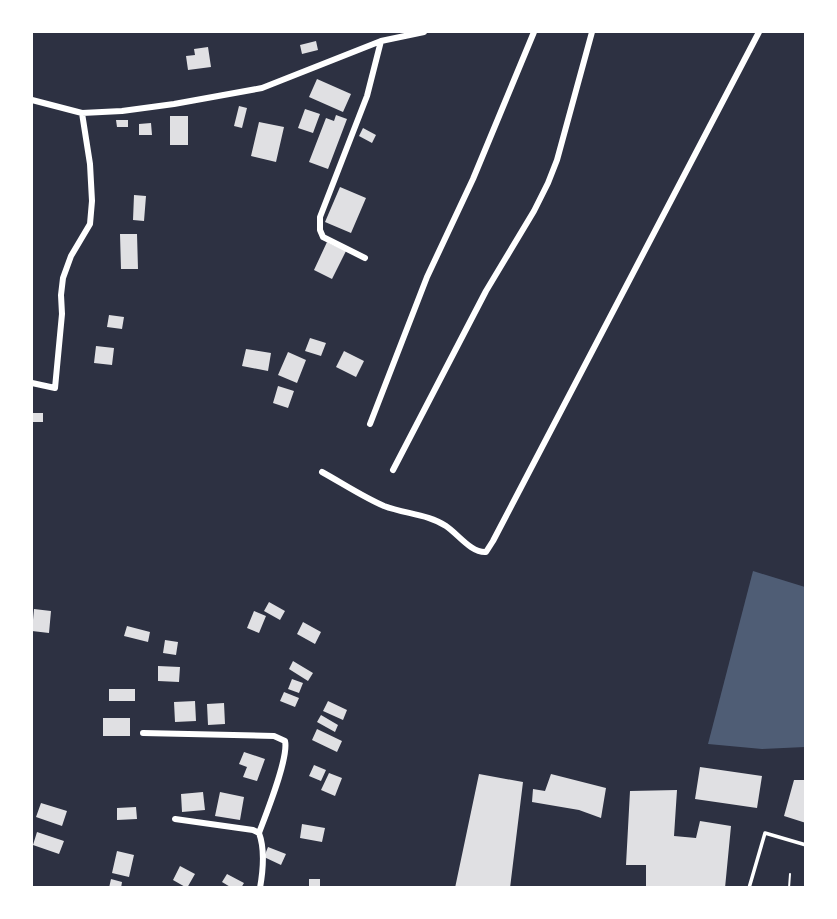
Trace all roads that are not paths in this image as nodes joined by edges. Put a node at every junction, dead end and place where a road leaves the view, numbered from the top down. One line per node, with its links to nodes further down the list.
1 (424, 32): 5 (street)
2 (534, 32): 10 (street)
3 (592, 32): 11 (street)
4 (759, 32): 12 (street)
5 (381, 41): 7 (street); 8 (street)
6 (32, 100): 7 (street)
7 (82, 113): 9 (street)
8 (365, 258)
9 (32, 383)
10 (370, 424)
11 (393, 470)
12 (322, 472)
13 (143, 733): 15 (street)
14 (175, 819): 15 (street)
15 (259, 833): 17 (street)
16 (806, 845): 18 (lane)
17 (260, 887)
18 (750, 887)

